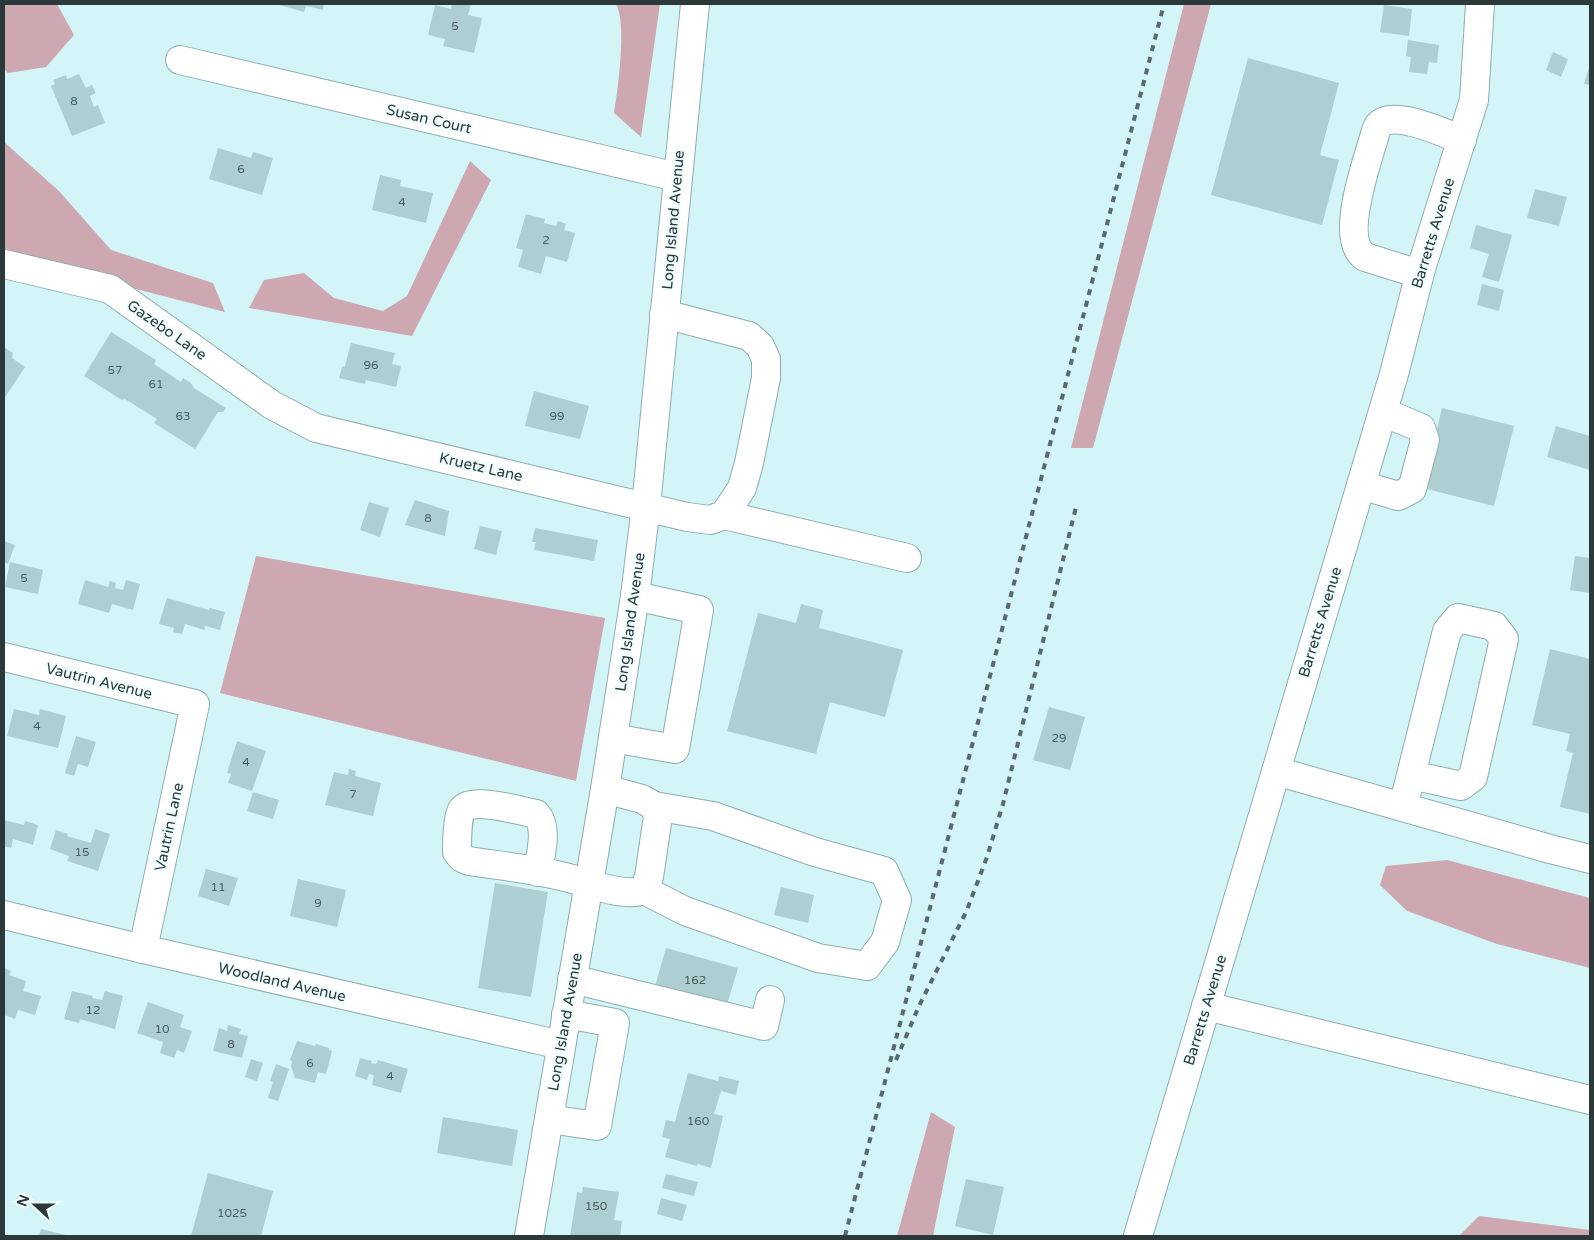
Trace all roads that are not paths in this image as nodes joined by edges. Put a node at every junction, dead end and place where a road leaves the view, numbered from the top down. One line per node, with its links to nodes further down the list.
1 (695, 4): 5 (street, Long Island Avenue)
2 (1480, 4): 4 (street, Barretts Avenue)
3 (180, 60): 5 (street, Susan Court)
4 (1462, 140): 7 (street, Barretts Avenue); 7 (street)
5 (677, 178): 8 (street, Long Island Avenue)
6 (4, 264): 10 (street, Gazebo Lane)
7 (1419, 274): 9 (street, Barretts Avenue)
8 (664, 314): 12 (street, Long Island Avenue); 13 (street)
9 (1383, 412): 11 (street, Barretts Avenue); 11 (street)
10 (316, 428): 12 (street, Kruetz Lane)
11 (1361, 485): 19 (street, Barretts Avenue)
12 (646, 506): 13 (street, Kruetz Lane); 15 (street, Long Island Avenue)
13 (724, 515): 14 (street)
14 (906, 558)
15 (635, 596): 18 (street, Long Island Avenue); 18 (street)
16 (4, 657): 17 (street, Vautrin Avenue)
17 (195, 704): 29 (street, Vautrin Lane)
18 (613, 738): 21 (street, Long Island Avenue)
19 (1276, 771): 23 (street); 32 (street, Barretts Avenue)
20 (1412, 775): 20 (street); 23 (street)
21 (605, 790): 22 (street); 26 (street, Long Island Avenue)
22 (654, 806): 27 (street); 27 (street)
23 (1404, 807): 24 (street)
24 (1590, 859)
25 (538, 872): 26 (street)
26 (588, 884): 27 (street); 30 (street, Long Island Avenue)
27 (644, 890)
28 (4, 915): 29 (street, Woodland Avenue)
29 (143, 949): 34 (street, Woodland Avenue)
30 (572, 979): 31 (street); 33 (street, Long Island Avenue)
31 (770, 1000)
32 (1206, 1006): 35 (street); 38 (street, Barretts Avenue)
33 (566, 1014): 34 (street, Long Island Avenue); 36 (street)
34 (562, 1045): 36 (street, Long Island Avenue)
35 (1590, 1100)
36 (548, 1119): 37 (street, Long Island Avenue)
37 (529, 1236)
38 (1138, 1236)

